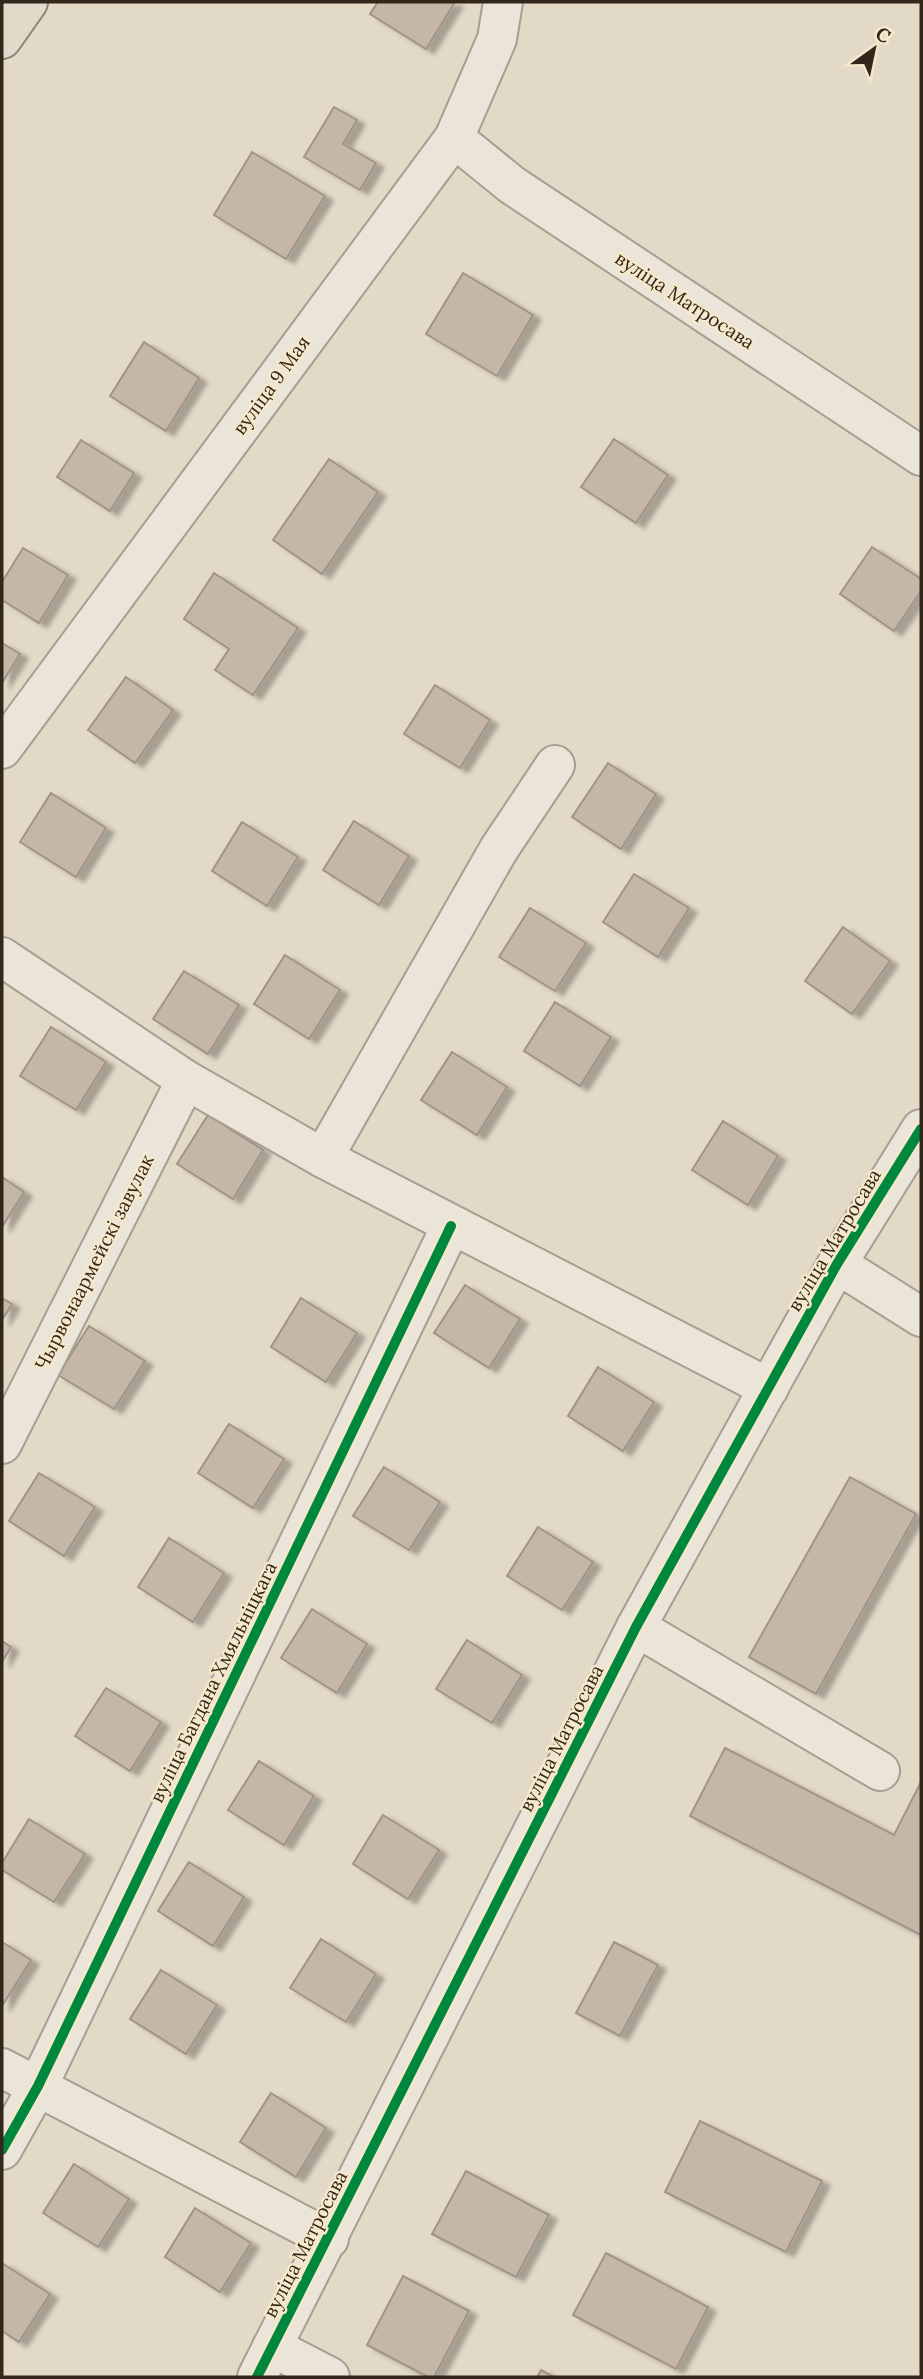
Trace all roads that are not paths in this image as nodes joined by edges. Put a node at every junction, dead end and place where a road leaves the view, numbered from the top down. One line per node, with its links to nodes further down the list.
1 (28, 2): 3 (main road)
2 (503, 2): 4 (street, вуліца 9 Мая)
3 (2, 39)
4 (454, 138): 5 (street, вуліца Матросава); 6 (street, вуліца 9 Мая)
5 (921, 456)
6 (2, 750)
7 (555, 765): 11 (street)
8 (2, 957): 9 (street)
9 (186, 1080): 11 (street); 16 (street, Чырвонаармейскі завулак)
10 (921, 1129): 13 (street, вуліца Матросава)
11 (323, 1158): 12 (street)
12 (451, 1226): 15 (street); 20 (street, вуліца Багдана Хмяльніцкага)
13 (837, 1264): 14 (street); 15 (street, вуліца Матросава)
14 (921, 1317)
15 (769, 1388): 17 (street, вуліца Матросава)
16 (2, 1444)
17 (636, 1627): 18 (street); 22 (street, вуліца Матросава)
18 (880, 1770)
19 (2, 2067): 20 (street)
20 (38, 2087): 21 (street, вуліца Багдана Хмяльніцкага); 22 (street)
21 (2, 2150)
22 (329, 2239): 23 (street, вуліца Матросава)
23 (264, 2362): 24 (street)
24 (330, 2377)

